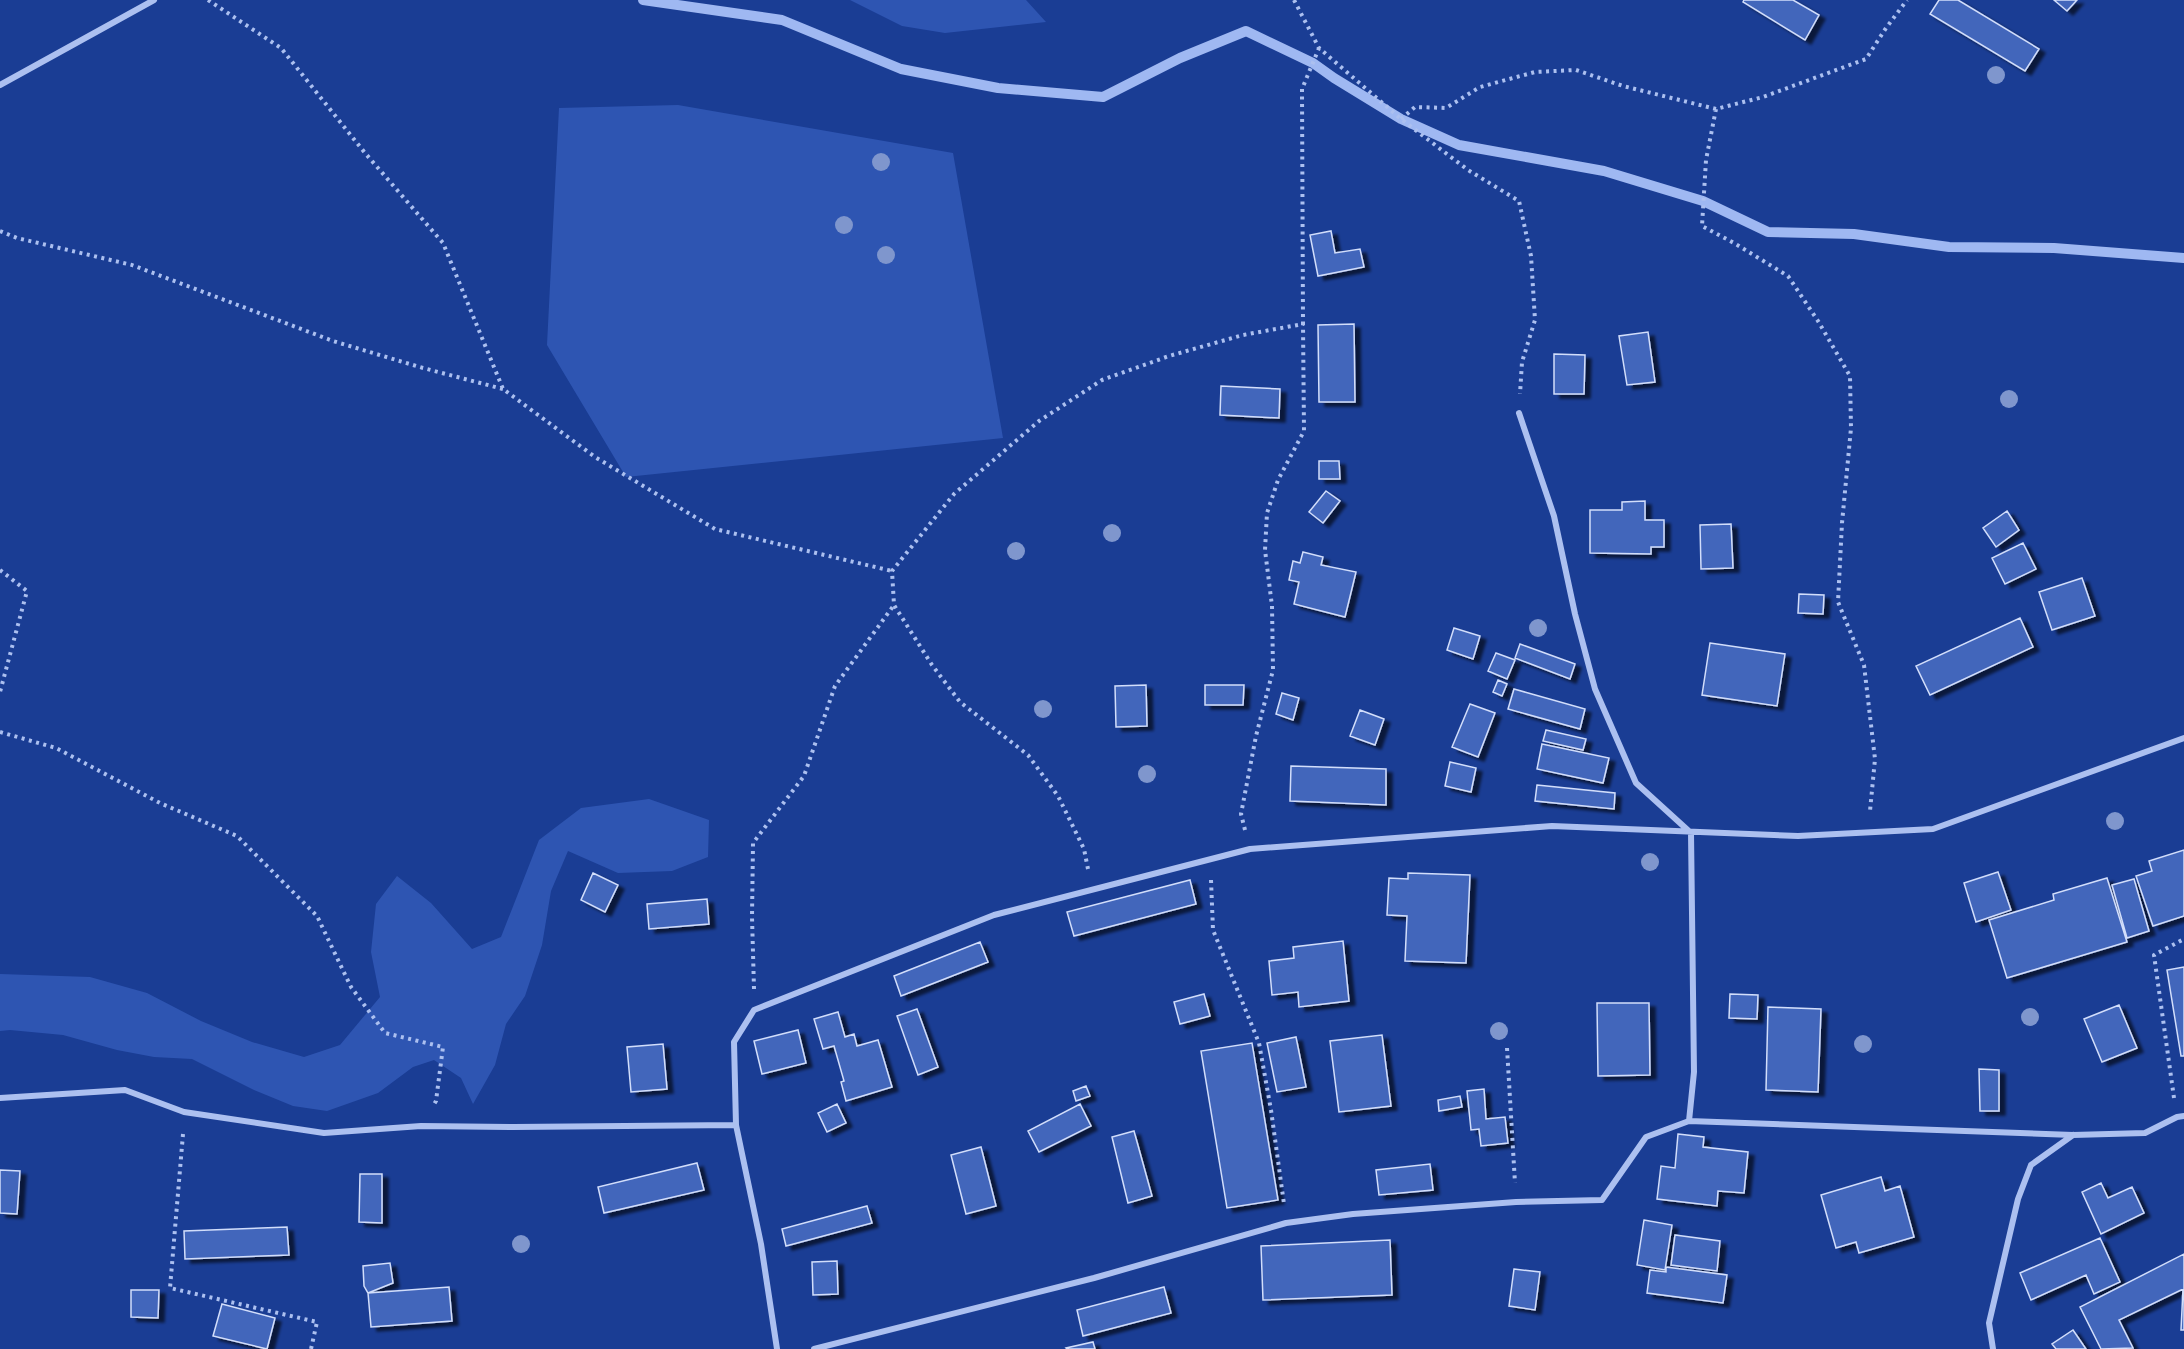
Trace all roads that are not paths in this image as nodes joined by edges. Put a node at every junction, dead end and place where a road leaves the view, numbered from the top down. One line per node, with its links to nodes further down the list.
1 (154, 0): 2 (street)
2 (0, 85)
3 (1519, 413): 5 (street)
4 (2184, 738): 5 (street)
5 (1691, 833): 8 (street); 9 (street)
6 (0, 1098): 9 (street)
7 (2181, 1117): 10 (street)
8 (1689, 1121): 10 (street); 12 (street)
9 (736, 1125): 11 (street)
10 (2073, 1135): 13 (street)
11 (777, 1349)
12 (814, 1349)
13 (1994, 1349)

